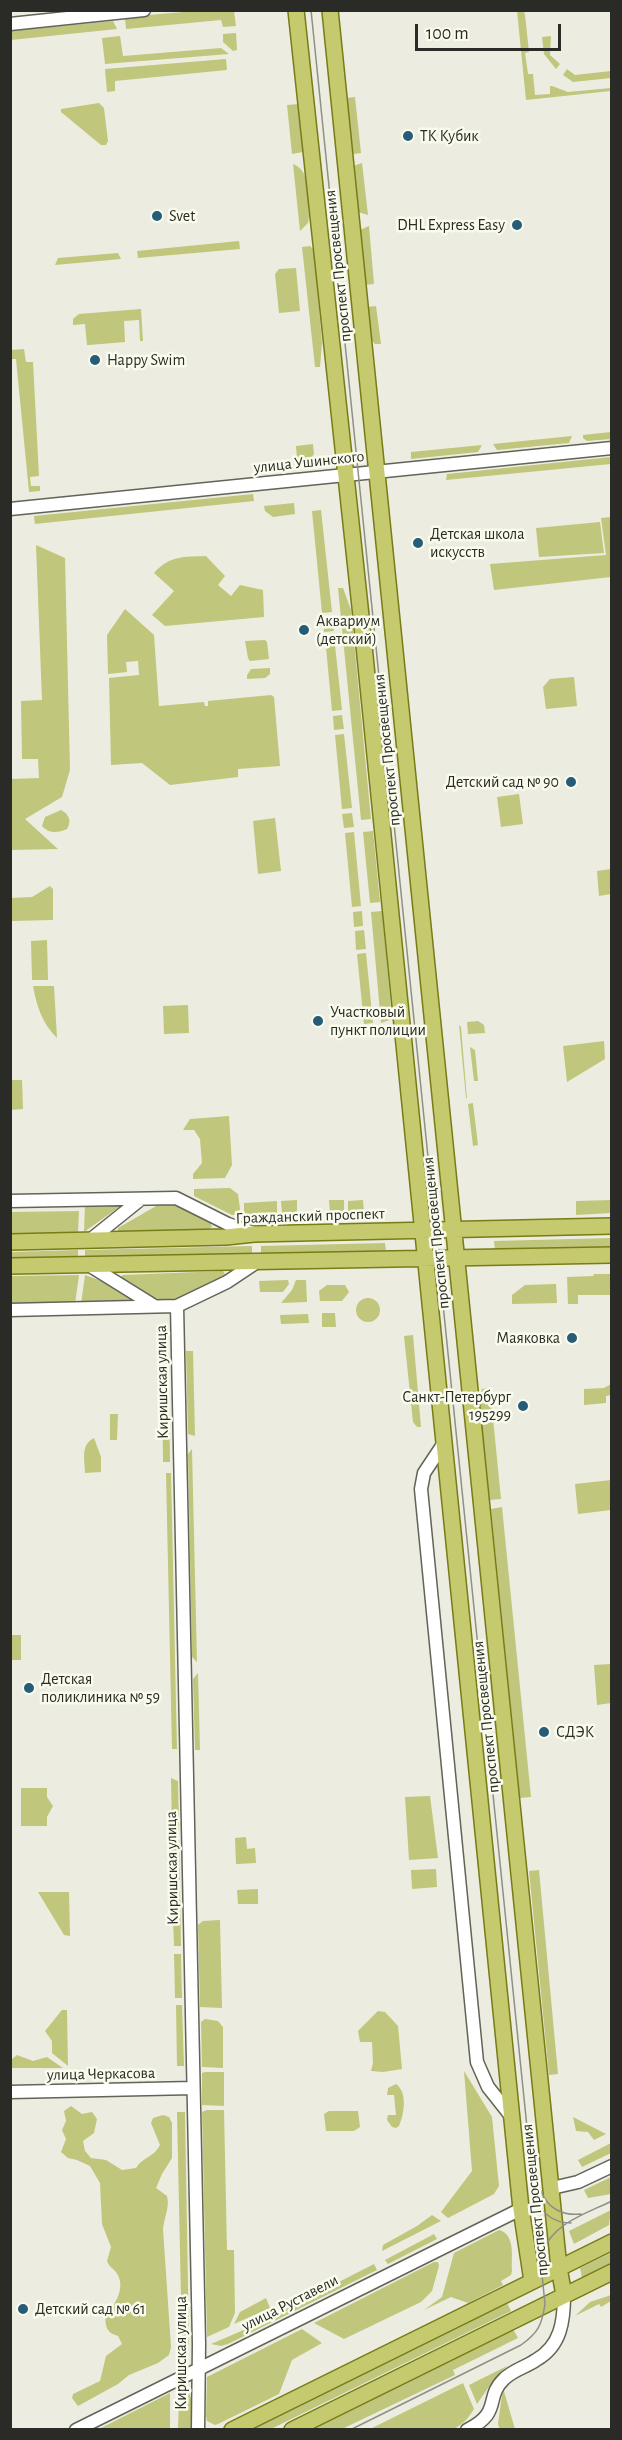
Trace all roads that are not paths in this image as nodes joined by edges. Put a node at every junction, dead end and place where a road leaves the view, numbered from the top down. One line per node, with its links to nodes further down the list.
1 (144, 10): 4 (street)
2 (296, 10): 7 (main road, проспект Просвещения)
3 (330, 10): 6 (main road, проспект Просвещения)
4 (10, 24)
5 (612, 448): 6 (street, улица Ушинского)
6 (376, 472): 7 (street, улица Ушинского); 12 (main road, проспект Просвещения)
7 (344, 475): 8 (street, улица Ушинского); 13 (main road, проспект Просвещения)
8 (10, 509)
9 (141, 1199): 10 (street); 14 (street); 15 (street)
10 (10, 1201)
11 (612, 1226): 12 (main road, Гражданский проспект)
12 (454, 1230): 13 (main road, Гражданский проспект); 19 (main road, проспект Просвещения)
13 (423, 1231): 14 (main road, Гражданский проспект); 18 (main road, проспект Просвещения)
14 (254, 1234): 15 (main road, Гражданский проспект)
15 (90, 1240): 16 (main road, Гражданский проспект)
16 (10, 1242)
17 (612, 1255): 19 (main road)
18 (426, 1259): 19 (main road); 20 (main road); 26 (main road, проспект Просвещения)
19 (457, 1259): 31 (main road, проспект Просвещения)
20 (257, 1263): 21 (main road); 24 (street)
21 (87, 1264): 22 (main road); 23 (street)
22 (10, 1266)
23 (154, 1306): 24 (street); 25 (street)
24 (177, 1306): 27 (street, Киришская улица)
25 (10, 1310)
26 (444, 1443): 29 (main road, проспект Просвещения); 29 (street)
27 (193, 2088): 28 (street, улица Черкасова); 38 (street, Киришская улица)
28 (10, 2092)
29 (511, 2116): 32 (main road, проспект Просвещения)
30 (612, 2166): 31 (street)
31 (552, 2187): 34 (main road, проспект Просвещения)
32 (520, 2209): 36 (main road, проспект Просвещения); 38 (street, улица Руставели)
33 (612, 2242): 34 (main road)
34 (560, 2268): 36 (main road); 37 (main road, проспект Просвещения)
35 (612, 2272): 37 (main road)
36 (532, 2281): 37 (main road, проспект Просвещения); 41 (main road)
37 (564, 2295): 42 (main road); 43 (street)
38 (198, 2370): 39 (street, улица Руставели); 40 (street, Киришская улица)
39 (76, 2430)
40 (198, 2430)
41 (232, 2430)
42 (292, 2430)
43 (467, 2430)

